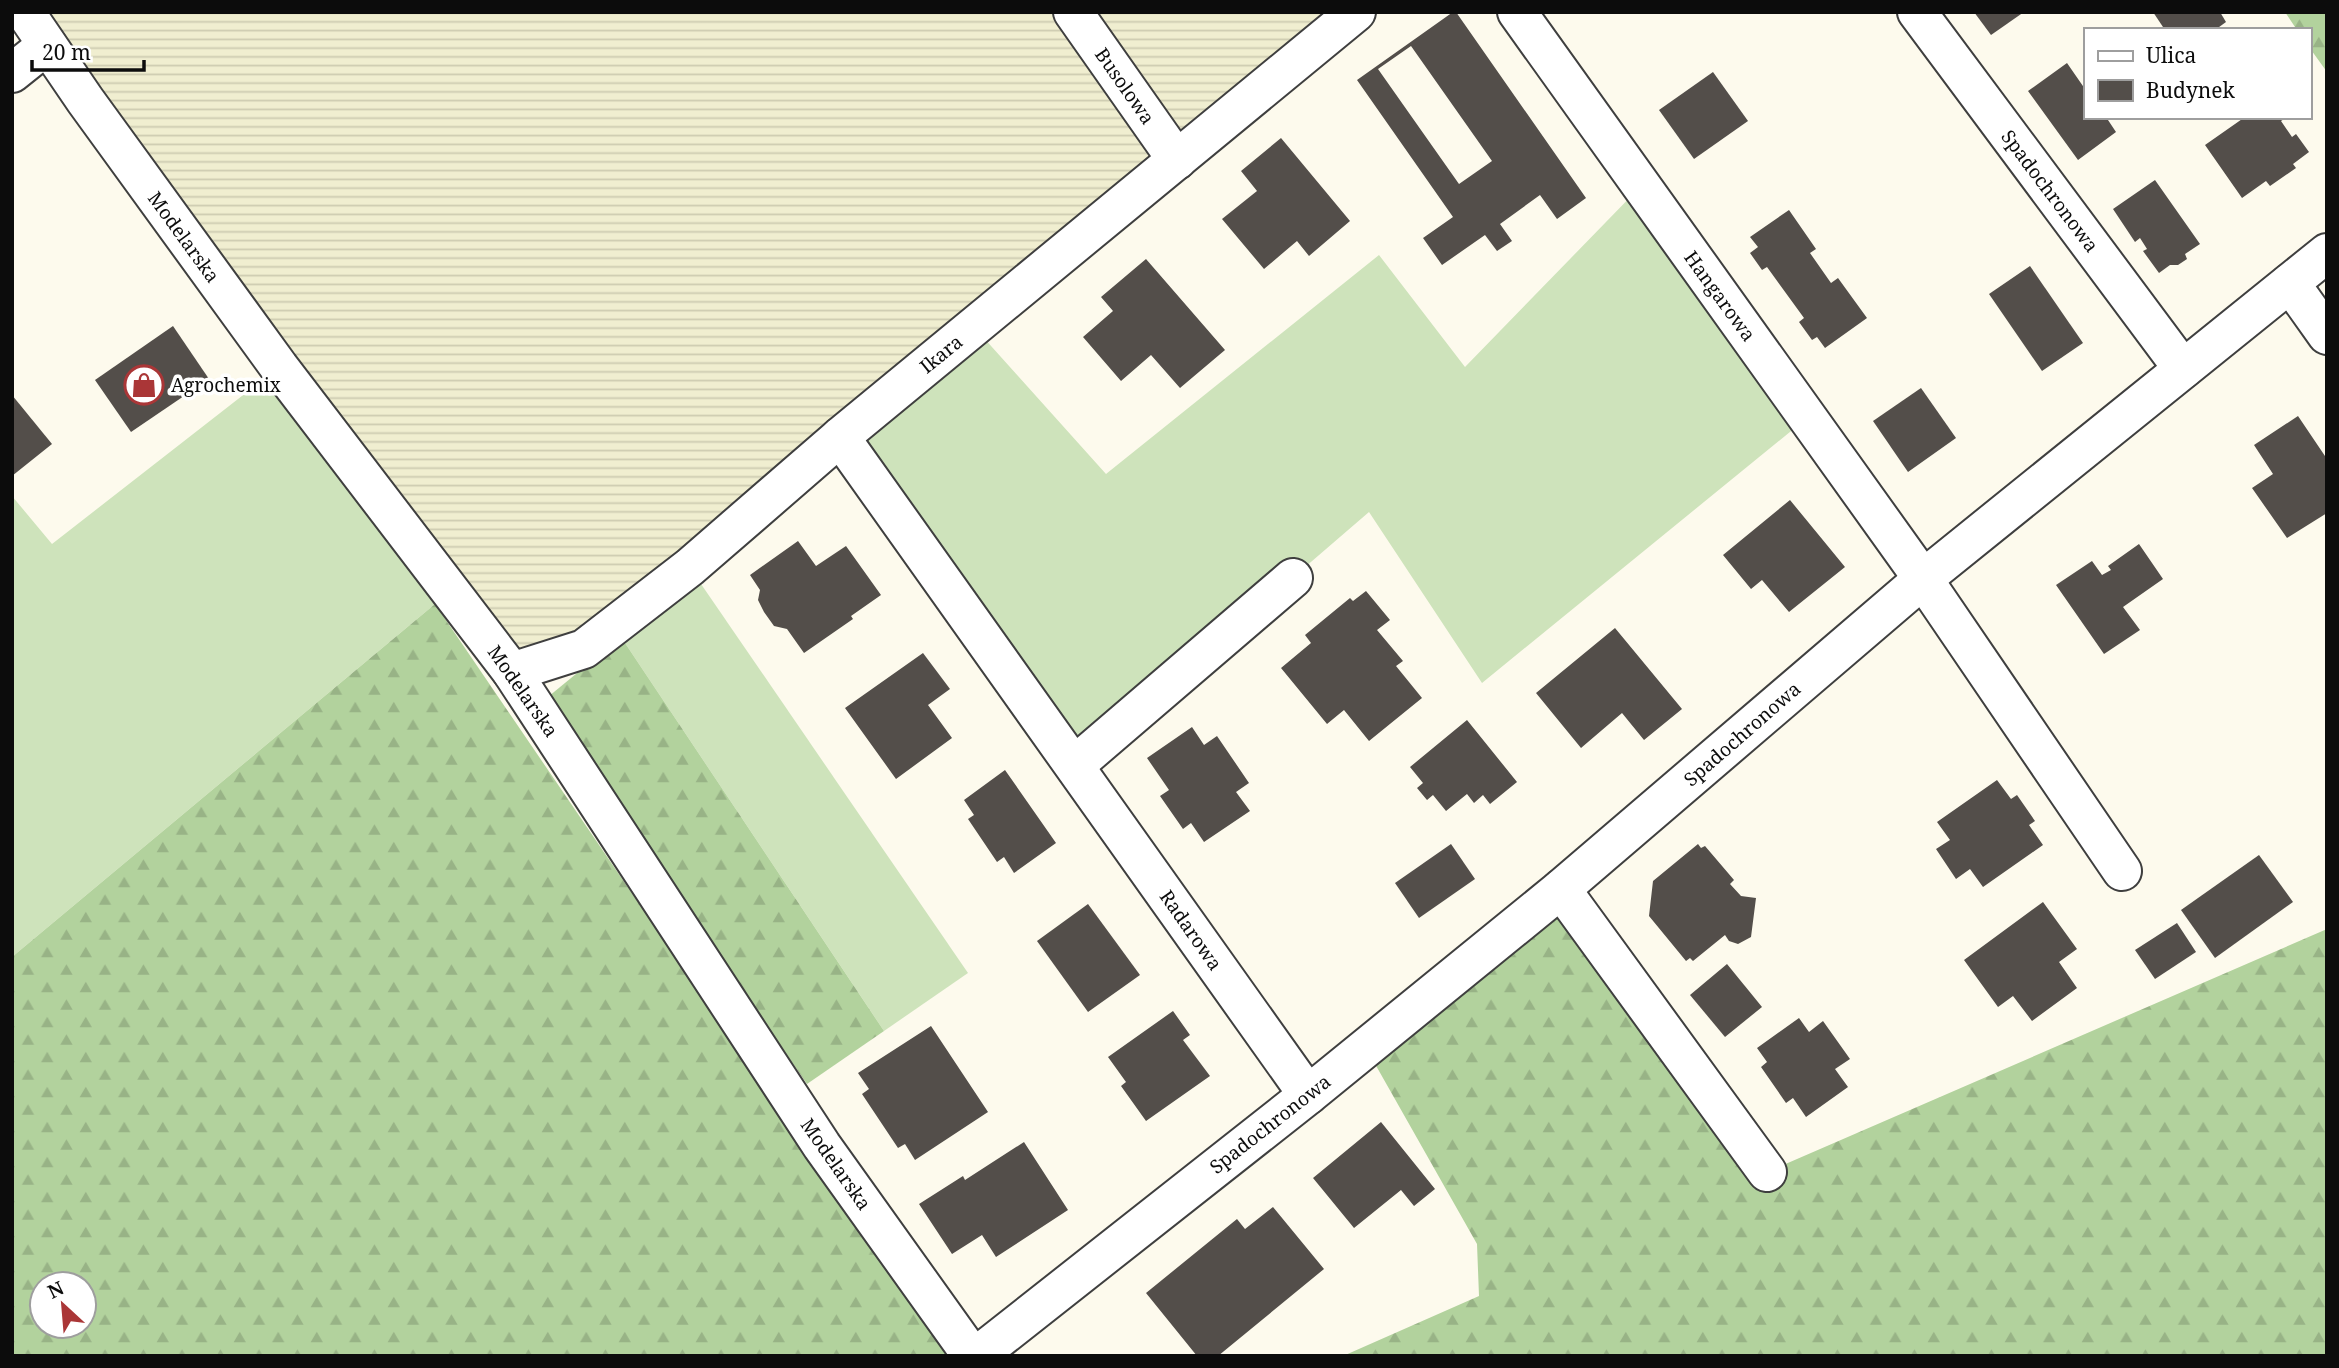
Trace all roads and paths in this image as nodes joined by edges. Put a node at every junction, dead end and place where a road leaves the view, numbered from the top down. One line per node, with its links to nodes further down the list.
1 (25, 12): 6 (street, Modelarska)
2 (1073, 12): 8 (street, Busolowa)
3 (1356, 12): 8 (street, Ikara)
4 (1517, 12): 15 (street, Hangarowa)
5 (1917, 12): 12 (street, Spadochronowa)
6 (47, 45): 7 (street); 16 (street, Modelarska)
7 (12, 73)
8 (1177, 160): 13 (street, Ikara)
9 (2327, 253): 10 (street, Spadochronowa)
10 (2290, 284): 11 (street); 12 (street, Spadochronowa)
11 (2327, 335)
12 (2183, 369): 15 (street, Spadochronowa)
13 (840, 437): 16 (street, Ikara); 17 (street, Radarowa)
14 (1293, 578): 17 (street)
15 (1923, 579): 18 (street); 19 (street, Spadochronowa)
16 (512, 671): 22 (street, Modelarska)
17 (1075, 765): 20 (street, Radarowa)
18 (2122, 871)
19 (1561, 888): 20 (street, Spadochronowa); 21 (street)
20 (1308, 1095): 22 (street, Spadochronowa)
21 (1767, 1172)
22 (975, 1356)

